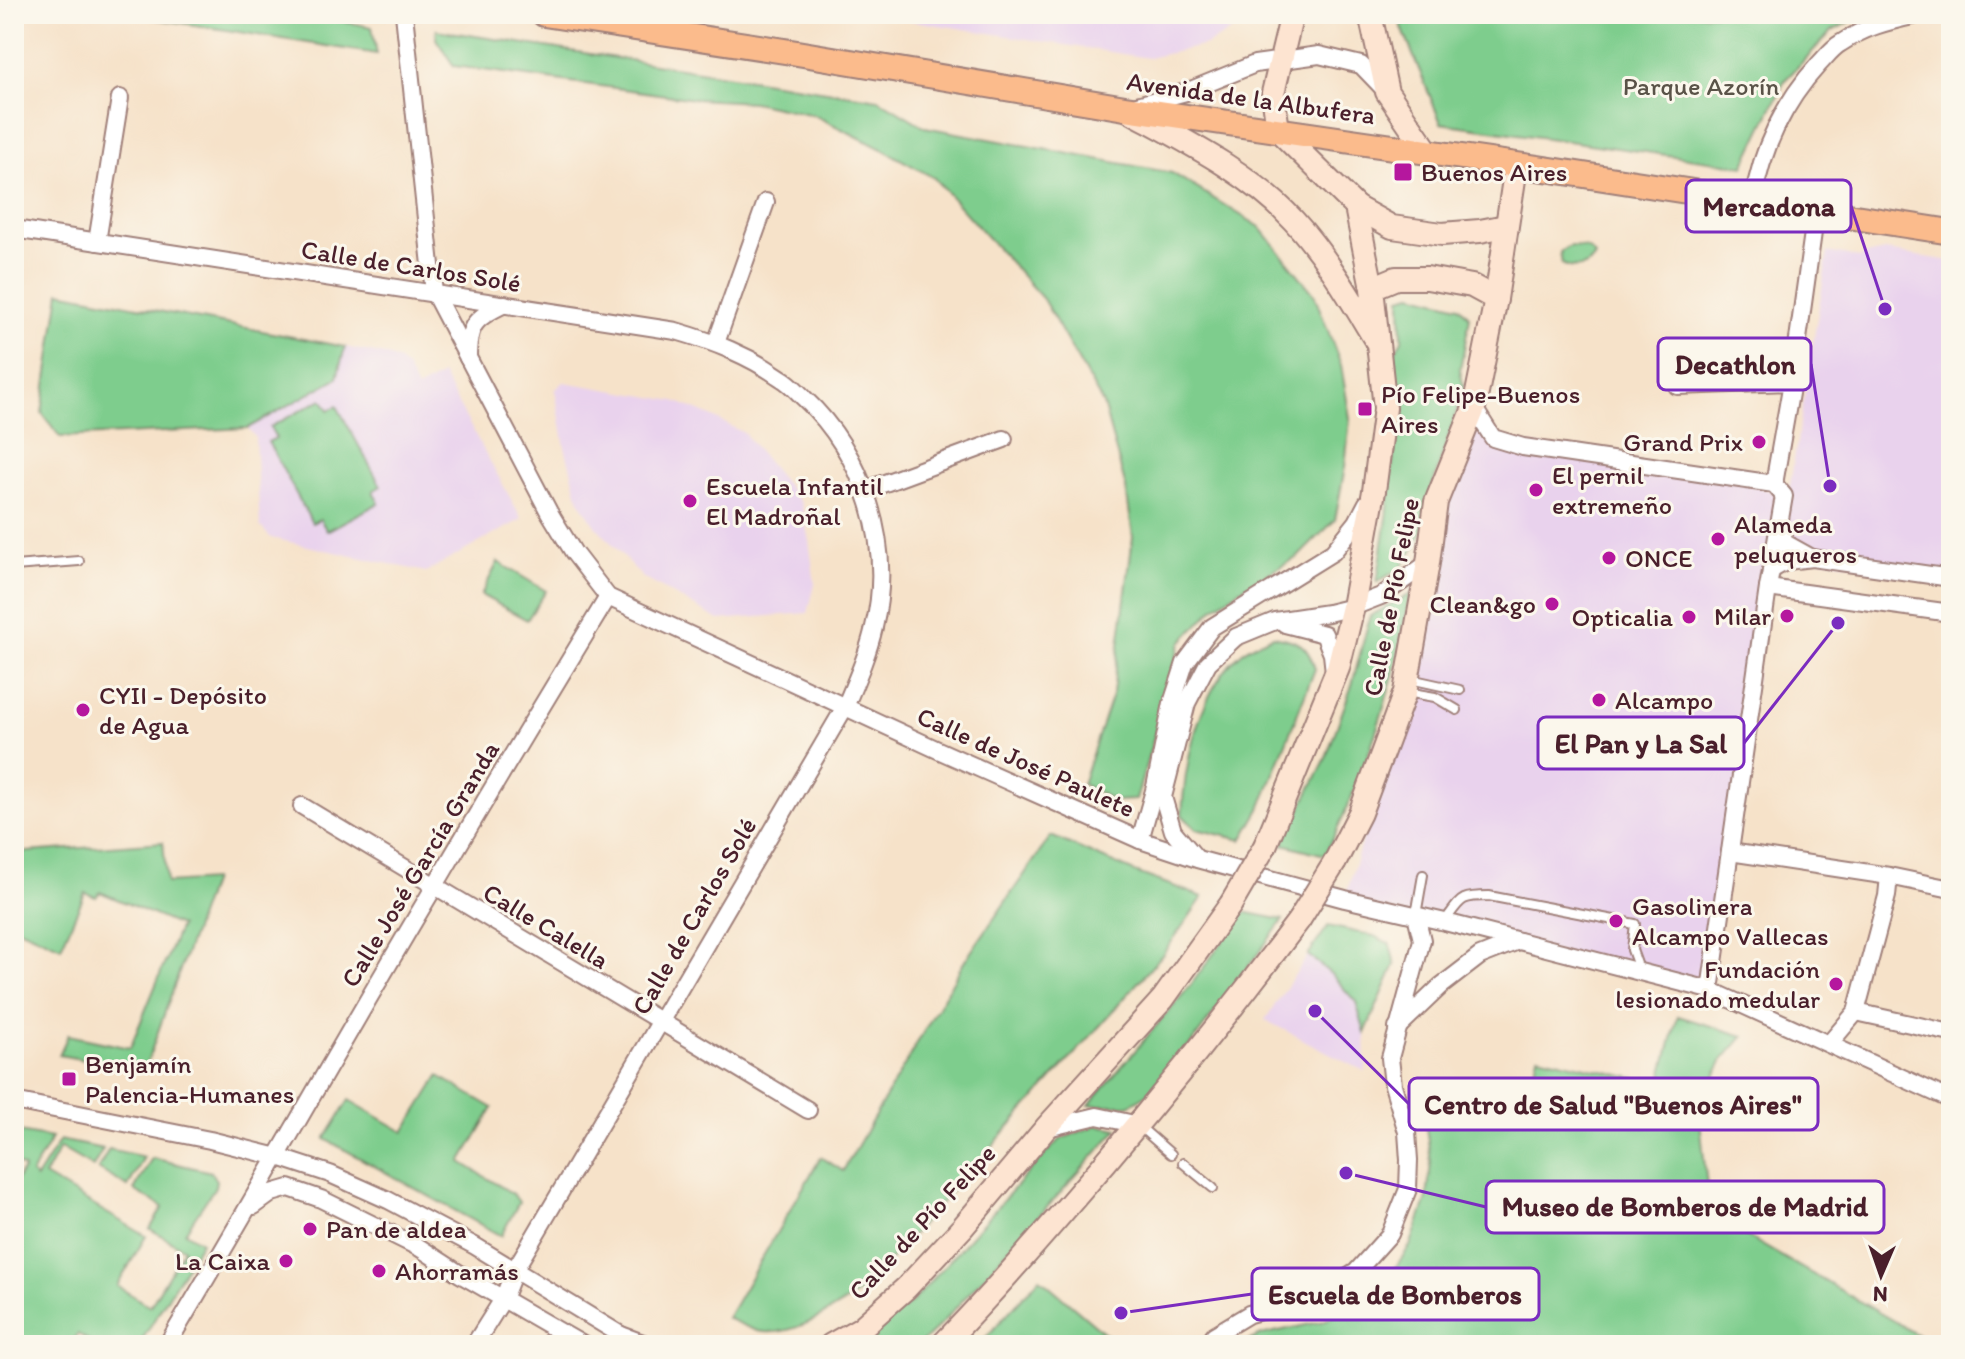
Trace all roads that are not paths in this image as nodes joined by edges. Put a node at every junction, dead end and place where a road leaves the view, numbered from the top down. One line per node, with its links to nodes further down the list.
1 (404, 14): 23 (street, Calle de José Paulete)
2 (544, 14): 6 (main road, Avenida de la Albufera)
3 (1292, 14): 7 (street)
4 (1370, 14): 8 (street)
5 (1921, 14): 14 (street)
6 (664, 24): 10 (main road, Avenida de la Albufera)
7 (1281, 61): 8 (street); 10 (street); 11 (street)
8 (1387, 92): 12 (street)
9 (120, 98): 21 (street)
10 (1125, 108): 11 (main road, Avenida de la Albufera); 27 (street, Calle de Pío Felipe)
11 (1278, 130): 12 (main road, Avenida de la Albufera); 16 (street)
12 (1428, 152): 13 (main road, Avenida de la Albufera)
13 (1516, 166): 14 (main road, Avenida de la Albufera); 18 (street, Calle de Pío Felipe)
14 (1753, 201): 17 (main road, Avenida de la Albufera)
15 (766, 202): 26 (street)
16 (1356, 207): 18 (street); 22 (street, Calle de Pío Felipe)
17 (1816, 211): 20 (main road, Avenida de la Albufera); 29 (street)
18 (1506, 226): 24 (street, Calle de Pío Felipe)
19 (14, 229): 21 (street, Calle de Carlos Solé)
20 (1951, 232)
21 (97, 242): 23 (street, Calle de Carlos Solé)
22 (1372, 288): 24 (street); 27 (street, Calle de Pío Felipe)
23 (434, 293): 25 (street, Calle de Carlos Solé); 28 (street, Calle de José Paulete)
24 (1496, 299): 31 (street, Calle de Pío Felipe)
25 (505, 304): 26 (street, Calle de Carlos Solé); 28 (street)
26 (716, 343): 34 (street, Calle de Carlos Solé)
27 (1379, 345): 35 (street, Calle de Pío Felipe)
28 (468, 359): 44 (street, Calle de José Paulete)
29 (1792, 382): 30 (street); 33 (street)
30 (1677, 386)
31 (1474, 408): 33 (street); 39 (street, Calle de Pío Felipe)
32 (1004, 439): 34 (street)
33 (1774, 484): 36 (street)
34 (866, 490): 51 (street, Calle de Carlos Solé)
35 (1374, 491): 45 (street, Calle de Pío Felipe); 54 (street)
36 (1779, 522): 37 (street); 41 (street)
37 (1812, 558): 41 (street); 42 (street)
38 (79, 561): 40 (lane)
39 (1428, 563): 45 (street); 49 (street, Calle de Pío Felipe)
40 (14, 566)
41 (1771, 570): 43 (street)
42 (1951, 578)
43 (1768, 588): 46 (street); 55 (street)
44 (608, 597): 51 (street, Calle de José Paulete); 59 (street, Calle José García Granda)
45 (1353, 607): 47 (street); 48 (street, Calle de Pío Felipe)
46 (1951, 613)
47 (1275, 621): 48 (street); 56 (street)
48 (1334, 678): 75 (street, Calle de Pío Felipe, bridge)
49 (1406, 685): 50 (lane); 52 (lane); 74 (street, Calle de Pío Felipe, bridge)
50 (1460, 690)
51 (845, 707): 54 (street, Calle de José Paulete); 67 (street, Calle de Carlos Solé)
52 (1457, 710)
53 (302, 806): 59 (street, Calle Calella)
54 (1140, 840): 56 (street, Calle de José Paulete)
55 (1730, 852): 58 (street); 65 (street)
56 (1197, 859): 61 (street, Calle de José Paulete)
57 (1423, 875): 61 (lane)
58 (1889, 876): 60 (street); 66 (street)
59 (434, 887): 67 (street, Calle Calella); 77 (street, Calle José García Granda)
60 (1951, 889)
61 (1416, 915): 62 (street, Calle de José Paulete); 68 (street)
62 (1445, 922): 63 (street, Calle de José Paulete); 64 (lane)
63 (1518, 941): 64 (street, Calle de José Paulete); 68 (street)
64 (1640, 972): 65 (street, Calle de José Paulete)
65 (1710, 990): 70 (street, Calle de José Paulete)
66 (1856, 1012): 69 (street); 70 (street)
67 (660, 1022): 73 (street, Calle Calella); 82 (street, Calle de Carlos Solé)
68 (1396, 1030): 91 (street)
69 (1951, 1033)
70 (1829, 1044): 71 (street, Calle de José Paulete)
71 (1951, 1100)
72 (14, 1101): 77 (street)
73 (808, 1110)
74 (1139, 1125): 75 (street); 76 (lane); 90 (street, Calle de Pío Felipe)
75 (1046, 1128): 89 (street, Calle de Pío Felipe)
76 (1171, 1154)
77 (278, 1157): 79 (street); 81 (street, Calle José García Granda); 82 (street)
78 (1183, 1163): 80 (lane)
79 (289, 1188): 81 (street); 83 (street)
80 (1213, 1188)
81 (246, 1212): 85 (street, Calle José García Granda)
82 (515, 1269): 83 (street, Calle de Carlos Solé); 84 (street)
83 (503, 1299): 86 (street, Calle de Carlos Solé); 87 (street)
84 (625, 1340): 88 (street)
85 (167, 1345)
86 (474, 1345)
87 (583, 1345)
88 (648, 1345)
89 (831, 1345)
90 (942, 1345)
91 (1207, 1345)

